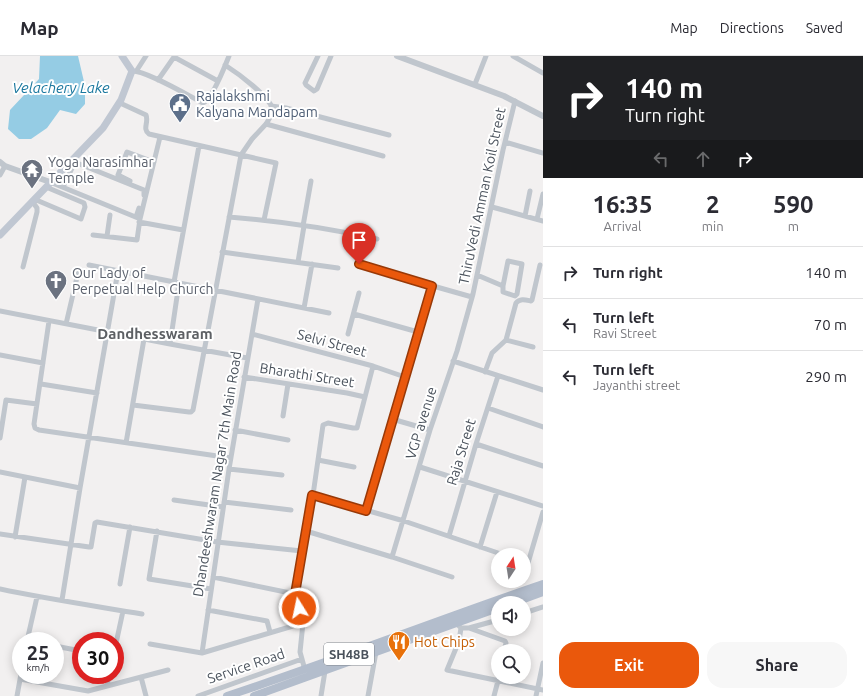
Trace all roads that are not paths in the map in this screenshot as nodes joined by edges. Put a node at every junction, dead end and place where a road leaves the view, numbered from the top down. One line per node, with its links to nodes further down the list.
1 (122, 56): 11 (main road)
2 (146, 56): 11 (street)
3 (229, 56): 10 (street)
4 (318, 56): 5 (street)
5 (330, 56)
6 (397, 56): 15 (street)
7 (486, 56): 15 (street)
8 (512, 56): 12 (street)
9 (176, 57): 13 (street); 14 (street)
10 (225, 65): 14 (street); 18 (street)
11 (134, 71): 13 (street); 17 (main road)
12 (543, 73)
13 (158, 80): 14 (street)
14 (218, 81)
15 (475, 84): 16 (street)
16 (515, 101): 19 (street); 23 (street, ThiruVedi Amman Koil Street)
17 (120, 103): 22 (street); 32 (main road)
18 (271, 106): 20 (street); 21 (street)
19 (543, 116)
20 (266, 124): 26 (street); 27 (street)
21 (389, 135)
22 (160, 137): 24 (street); 28 (street)
23 (505, 142): 25 (street); 38 (street, ThiruVedi Amman Koil Street)
24 (199, 146): 26 (street); 47 (street)
25 (543, 153)
26 (241, 155): 41 (street); 44 (street)
27 (383, 156)
28 (154, 162): 34 (street); 34 (street)
29 (3, 164): 30 (street); 32 (street)
30 (0, 175)
31 (311, 181): 46 (street)
32 (48, 184): 33 (street); 37 (main road); 37 (street)
33 (63, 187): 42 (street); 42 (street)
34 (147, 190): 42 (street)
35 (530, 191): 40 (street)
36 (543, 194): 43 (street)
37 (33, 200): 48 (main road); 58 (street)
38 (492, 207): 40 (street); 62 (street, ThiruVedi Amman Koil Street)
39 (110, 215): 50 (street)
40 (524, 216): 43 (street)
41 (229, 217): 44 (street); 52 (street)
42 (138, 219): 47 (street); 50 (street)
43 (537, 219): 45 (street)
44 (264, 220): 46 (street)
45 (543, 221)
46 (304, 226): 51 (street); 53 (street)
47 (184, 230): 63 (street)
48 (0, 235)
49 (93, 235): 50 (street)
50 (107, 236)
51 (377, 239)
52 (222, 252): 53 (street); 66 (street)
53 (298, 262): 54 (street)
54 (312, 264): 59 (street); 70 (street)
55 (359, 264): 64 (street)
56 (89, 265): 60 (street)
57 (540, 265): 81 (street)
58 (23, 266)
59 (338, 268)
60 (118, 271): 63 (street); 76 (street)
61 (78, 272): 75 (street)
62 (477, 275): 65 (street); 68 (street, ThiruVedi Amman Koil Street)
63 (176, 283): 66 (street); 82 (street)
64 (432, 286): 68 (street); 77 (street)
65 (503, 286): 65 (street)
66 (215, 290): 69 (street); 84 (street)
67 (359, 293): 73 (street)
68 (472, 297): 87 (street, VGP avenue)
69 (258, 299): 70 (street); 78 (street, Dhandeeshwaram Nagar 7th Main Road)
70 (304, 308): 72 (street)
71 (0, 311): 74 (street)
72 (329, 313)
73 (354, 314): 77 (street); 79 (street)
74 (49, 321): 75 (street); 88 (street)
75 (66, 324): 76 (street)
76 (107, 332): 80 (street); 97 (street)
77 (418, 332): 93 (street)
78 (252, 334): 86 (street, Dhandeeshwaram Nagar 7th Main Road); 89 (street, Selvi Street)
79 (348, 334)
80 (144, 340): 82 (street); 100 (street)
81 (506, 340): 83 (street); 90 (street)
82 (170, 344): 84 (street)
83 (533, 347)
84 (204, 350): 86 (street); 100 (street)
85 (0, 355): 88 (street)
86 (247, 358): 92 (street, Dhandeeshwaram Nagar 7th Main Road)
87 (453, 361): 90 (street); 106 (street, VGP avenue)
88 (43, 363): 94 (street)
89 (373, 366): 93 (street, Selvi Street); 98 (street)
90 (485, 372): 91 (street)
91 (498, 376): 96 (street); 101 (street, Raja Street)
92 (244, 377): 95 (street, Bharathi Street); 105 (street, Dhandeeshwaram Nagar 7th Main Road)
93 (405, 377): 103 (street)
94 (40, 384): 97 (street); 99 (street)
95 (288, 384): 98 (street, Bharathi Street); 102 (street)
96 (543, 390)
97 (97, 393): 108 (street)
98 (365, 397): 113 (street)
99 (37, 404): 107 (street); 108 (street)
100 (132, 405): 110 (street)
101 (488, 408): 104 (street); 111 (street, Raja Street)
102 (283, 416)
103 (392, 418): 106 (street); 129 (street)
104 (543, 427)
105 (235, 430): 109 (street); 112 (street, Dhandeeshwaram Nagar 7th Main Road)
106 (430, 430): 116 (street, VGP avenue)
107 (0, 438)
108 (89, 438): 110 (street); 122 (street)
109 (288, 440)
110 (126, 443): 112 (street)
111 (476, 444): 114 (street); 121 (street, Raja Street)
112 (230, 458): 117 (street, Dhandeeshwaram Nagar 7th Main Road)
113 (318, 460): 115 (street); 124 (street)
114 (543, 466)
115 (354, 467)
116 (420, 467): 121 (street); 131 (street, VGP avenue)
117 (229, 469): 119 (street); 126 (street, Dhandeeshwaram Nagar 7th Main Road)
118 (0, 472): 120 (street)
119 (282, 475)
120 (25, 477): 122 (street); 137 (street)
121 (465, 482): 123 (street); 136 (street, Raja Street)
122 (80, 488): 139 (street)
123 (497, 492): 127 (street); 140 (street)
124 (312, 495): 129 (street); 134 (street)
125 (174, 500): 126 (street)
126 (223, 505): 128 (street); 138 (street, Dhandeeshwaram Nagar 7th Main Road)
127 (543, 506)
128 (291, 510)
129 (366, 511): 131 (street)
130 (543, 512): 141 (street)
131 (404, 521): 136 (street); 144 (street, VGP avenue)
132 (130, 527): 133 (street); 139 (street); 147 (street)
133 (157, 531): 138 (street); 150 (street)
134 (306, 531): 142 (street); 144 (street)
135 (0, 534): 137 (street)
136 (449, 536): 140 (street)
137 (15, 537): 139 (street)
138 (217, 542): 142 (street); 145 (street, Dhandeeshwaram Nagar 7th Main Road)
139 (72, 545): 155 (street)
140 (480, 547): 143 (street)
141 (531, 548)
142 (302, 551): 152 (street)
143 (491, 551)
144 (392, 557): 146 (street)
145 (213, 577): 150 (street, Dhandeeshwaram Nagar 7th Main Road); 152 (street)
146 (452, 577)
147 (120, 584)
148 (543, 584): 157 (main road, SH48B)
149 (0, 589): 154 (street)
150 (211, 589): 158 (street, Dhandeeshwaram Nagar 7th Main Road)
151 (543, 592): 153 (main road)
152 (295, 594): 165 (street)
153 (531, 596)
154 (37, 597): 155 (street); 168 (street)
155 (62, 600): 159 (street)
156 (543, 607): 161 (street)
157 (470, 609): 163 (main road); 178 (main road, SH48B)
158 (208, 610): 170 (street); 174 (street, Dhandeeshwaram Nagar 7th Main Road)
159 (123, 611): 162 (street); 169 (street)
160 (491, 611): 163 (main road, SH48B)
161 (531, 611)
162 (142, 614)
163 (473, 618): 166 (main road, SH48B)
164 (491, 622): 167 (street)
165 (303, 623): 170 (street); 175 (street)
166 (459, 625): 167 (street); 173 (main road, SH48B); 181 (street)
167 (469, 628): 172 (street)
168 (31, 632)
169 (118, 632)
170 (270, 632): 174 (street)
171 (150, 644): 174 (street)
172 (506, 644)
173 (376, 652): 179 (main road, SH48B); 194 (street)
174 (202, 653)
175 (302, 659): 178 (street); 190 (street, Service Road)
176 (543, 663): 187 (street)
177 (168, 670): 180 (street)
178 (305, 670): 191 (main road, SH48B)
179 (325, 671): 192 (main road, SH48B); 193 (street)
180 (141, 677): 186 (street); 189 (street)
181 (491, 678)
182 (19, 684): 188 (street)
183 (54, 684): 186 (street)
184 (498, 684): 195 (street)
185 (520, 684): 187 (street)
186 (107, 686)
187 (540, 689): 196 (street)
188 (16, 696)
189 (146, 696)
190 (198, 696)
191 (227, 696)
192 (254, 696)
193 (321, 696)
194 (368, 696)
195 (494, 696)
196 (536, 696)

